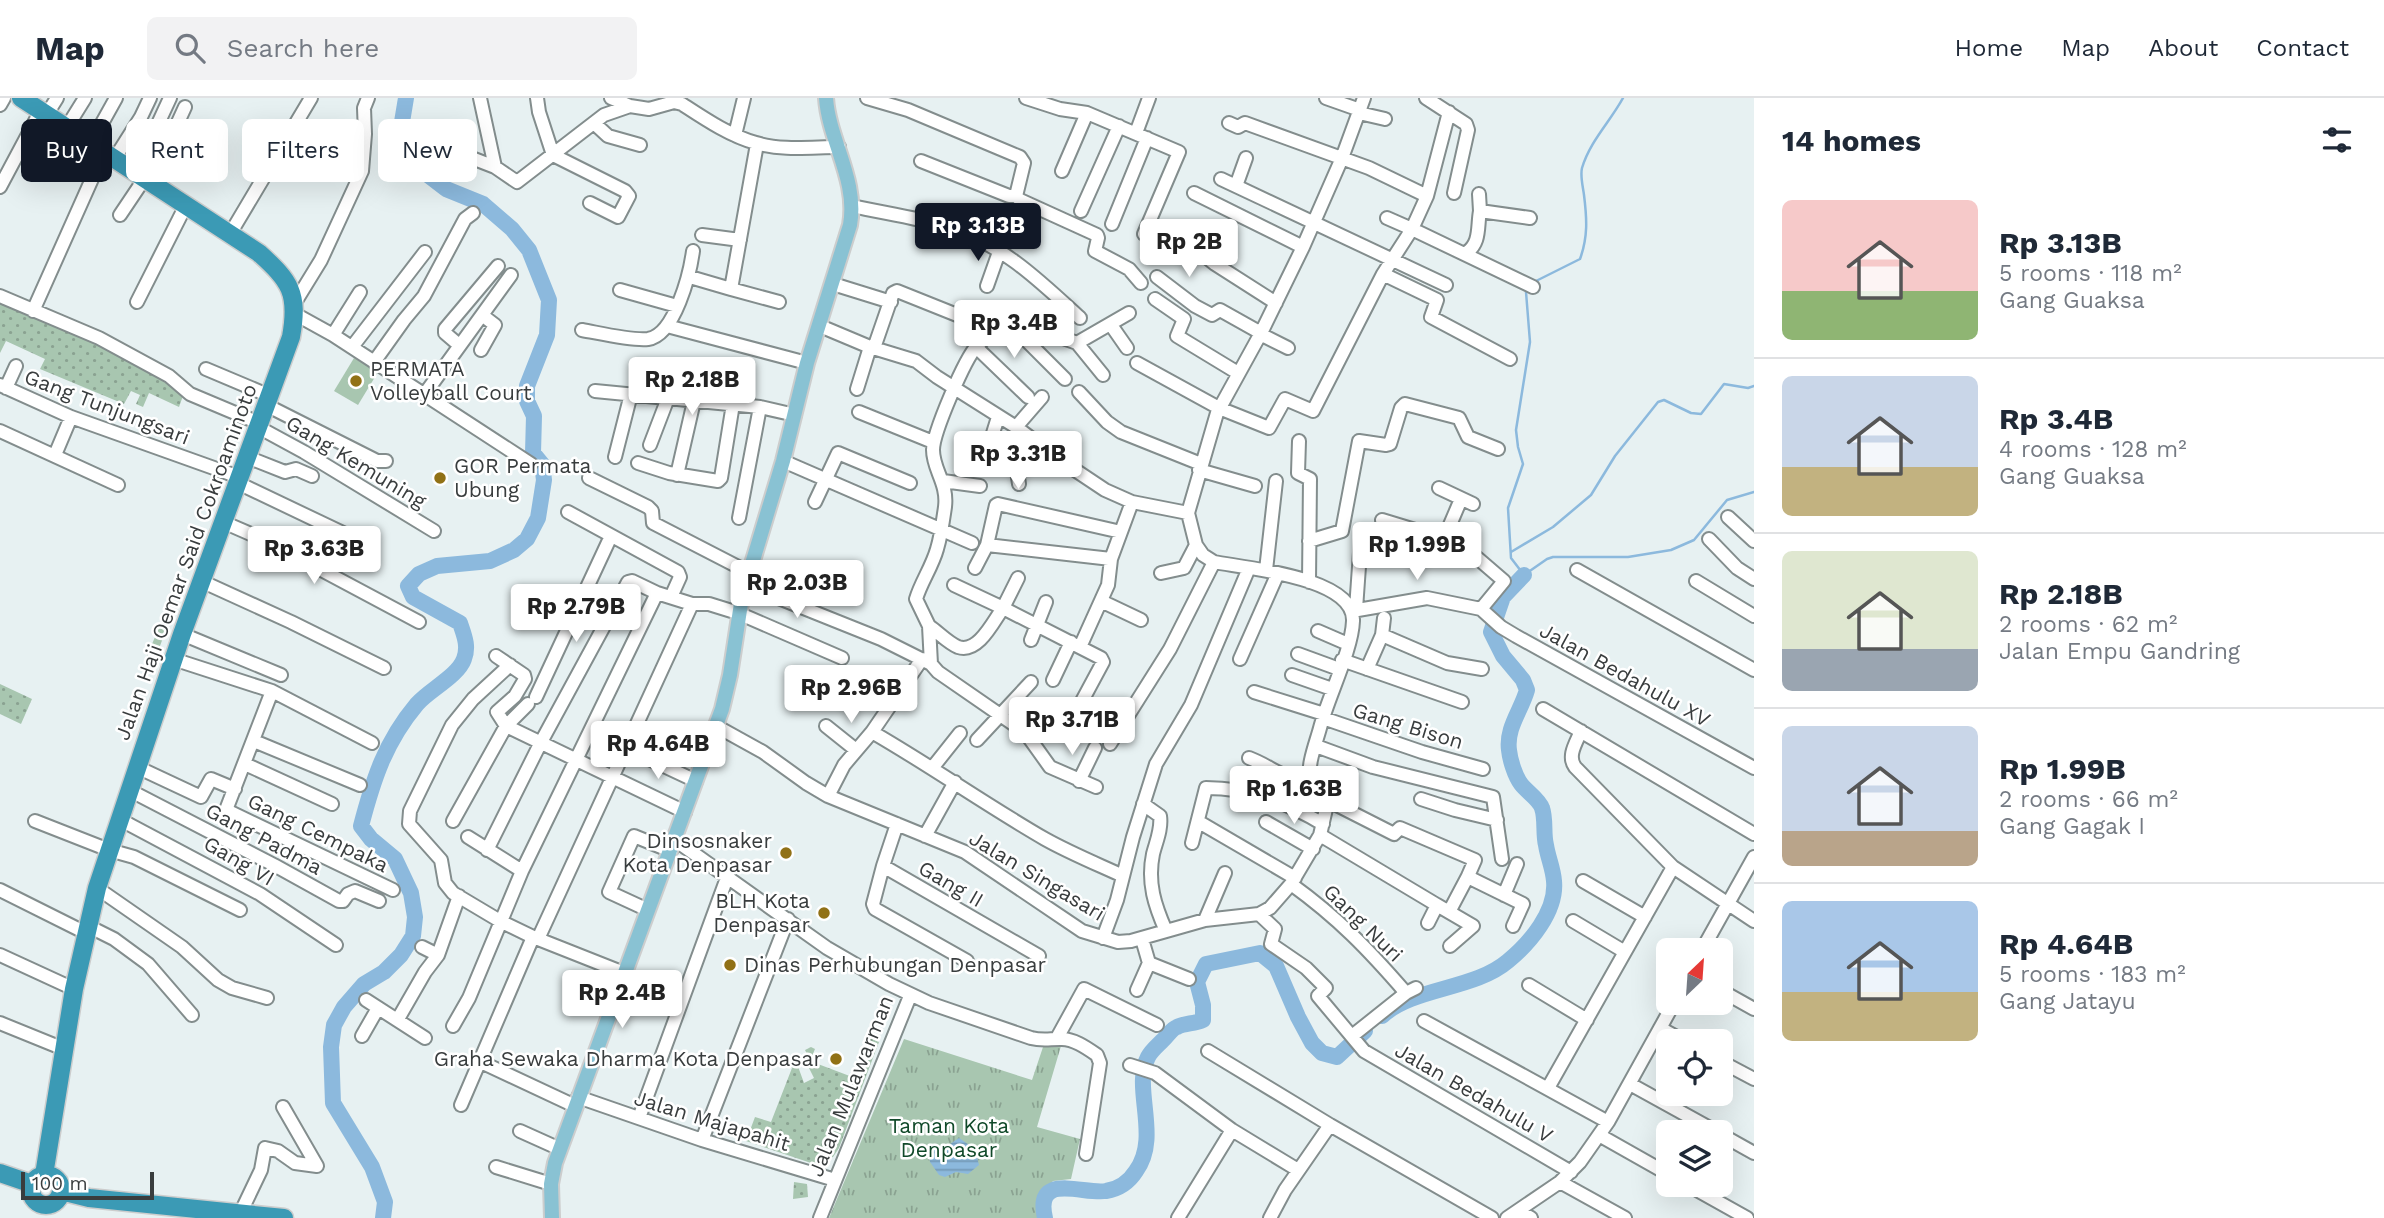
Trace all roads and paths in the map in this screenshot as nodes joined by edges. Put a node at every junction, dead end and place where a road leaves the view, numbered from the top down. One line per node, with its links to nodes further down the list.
1 (4, 98): 21 (street)
2 (20, 98): 24 (highway)
3 (57, 98): 24 (street)
4 (85, 98): 28 (street)
5 (116, 98): 34 (street)
6 (150, 98): 40 (street)
7 (170, 98): 41 (street)
8 (311, 98): 73 (street)
9 (368, 98): 103 (street)
10 (480, 98): 47 (street)
11 (537, 98): 42 (street)
12 (744, 98): 35 (street)
13 (826, 98): 39 (main road)
14 (867, 98): 58 (street)
15 (1026, 98): 20 (street)
16 (1149, 98): 36 (street)
17 (1326, 98): 23 (street)
18 (1426, 98): 25 (street)
19 (623, 101): 32 (street); 35 (street)
20 (1046, 101): 26 (street)
21 (0, 105)
22 (185, 107): 29 (street)
23 (1361, 107): 30 (street); 44 (street)
24 (44, 112): 27 (highway); 54 (street)
25 (1449, 112): 56 (street); 59 (street)
26 (1087, 113): 33 (street); 48 (street)
27 (55, 119)
28 (72, 119)
29 (180, 119)
30 (1385, 119)
31 (1229, 123): 44 (street)
32 (594, 124): 38 (street); 42 (street)
33 (1119, 126): 36 (street); 63 (street)
34 (112, 131)
35 (735, 135): 37 (street)
36 (1141, 136): 70 (street); 75 (street)
37 (757, 144): 39 (street); 76 (street)
38 (640, 145)
39 (839, 147): 62 (main road)
40 (112, 152)
41 (112, 153)
42 (553, 155): 47 (street); 60 (street)
43 (1246, 158): 53 (street)
44 (1342, 158): 59 (street); 69 (street)
45 (477, 160): 47 (street)
46 (921, 162): 58 (street)
47 (495, 167)
48 (1062, 171)
49 (1221, 179): 53 (street)
50 (96, 182): 104 (street)
51 (142, 182): 66 (street)
52 (151, 182): 61 (highway)
53 (1236, 186): 69 (street)
54 (0, 187)
55 (1194, 193): 77 (street)
56 (1454, 193)
57 (1479, 194): 64 (street)
58 (1016, 196): 88 (street)
59 (1427, 196): 71 (street)
60 (590, 203)
61 (186, 205): 73 (highway); 98 (street)
62 (852, 206): 80 (street); 89 (main road)
63 (1081, 211)
64 (1480, 211): 68 (street); 81 (street)
65 (473, 213): 125 (street)
66 (120, 215)
67 (1387, 218): 71 (street)
68 (1530, 218)
69 (1314, 222): 77 (street); 82 (street)
70 (1112, 224)
71 (1412, 229): 81 (street); 82 (street)
72 (1174, 231): 101 (street)
73 (230, 234): 103 (highway)
74 (702, 234): 76 (street)
75 (1144, 234)
76 (740, 240): 93 (street)
77 (1303, 247): 101 (street)
78 (694, 250): 86 (street)
79 (425, 252): 119 (street)
80 (999, 252): 92 (street); 107 (street)
81 (1466, 253): 91 (street)
82 (1392, 259): 84 (street); 90 (street)
83 (498, 266): 117 (street)
84 (1383, 274): 124 (street); 147 (street)
85 (511, 275): 106 (street)
86 (690, 277): 93 (street); 102 (street)
87 (1157, 277): 114 (street)
88 (1141, 283)
89 (833, 284): 100 (street); 110 (main road)
90 (1446, 285)
91 (1527, 285)
92 (987, 286)
93 (731, 289): 99 (street)
94 (621, 290): 102 (street)
95 (360, 292): 115 (street)
96 (0, 296): 104 (street, Gang Kemuning)
97 (1155, 299): 130 (street)
98 (137, 302)
99 (779, 302)
100 (891, 302): 113 (street); 120 (street)
101 (1276, 303): 114 (street)
102 (677, 306): 109 (street)
103 (295, 309): 115 (street); 143 (highway, Jalan Haji Oemar Said Cokroaminoto)
104 (33, 311): 152 (street, Gang Kemuning)
105 (1129, 313): 108 (street)
106 (482, 315): 117 (street); 123 (street)
107 (1080, 318)
108 (1111, 325): 116 (street); 121 (street)
109 (667, 326): 112 (street); 126 (street)
110 (820, 326): 120 (street); 126 (main road)
111 (1012, 326): 113 (street); 116 (street); 132 (street)
112 (582, 330)
113 (997, 331): 118 (street)
114 (1260, 334): 122 (street); 130 (street)
115 (333, 335): 119 (street)
116 (1077, 343): 131 (street)
117 (459, 345): 138 (street)
118 (976, 346): 134 (street); 140 (street)
119 (352, 347): 125 (street)
120 (872, 347): 134 (street); 135 (street)
121 (1128, 348)
122 (1287, 348)
123 (481, 350)
124 (1510, 359)
125 (374, 362): 138 (street)
126 (807, 363): 149 (main road)
127 (1137, 363): 147 (street)
128 (16, 366): 133 (street)
129 (206, 369): 143 (street)
130 (1238, 373): 147 (street)
131 (1103, 375)
132 (1065, 379)
133 (3, 387): 150 (street, Gang Tunjungsari)
134 (955, 388): 151 (street); 156 (street)
135 (857, 389)
136 (595, 391): 139 (street)
137 (1079, 392): 167 (street)
138 (424, 394): 166 (street)
139 (631, 394): 142 (street); 161 (street)
140 (1028, 397)
141 (1042, 397): 153 (street)
142 (668, 398): 144 (street); 157 (street)
143 (268, 401): 152 (highway, Jalan Haji Oemar Said Cokroaminoto); 163 (street)
144 (694, 401): 145 (street); 168 (street)
145 (733, 404): 146 (street); 168 (street)
146 (760, 407): 149 (street); 185 (street)
147 (1219, 408): 167 (street)
148 (859, 412): 156 (street)
149 (794, 415): 164 (main road)
150 (71, 417): 159 (street); 171 (street, Gang Tunjungsari)
151 (998, 417): 153 (street); 162 (street)
152 (259, 425): 160 (highway, Jalan Haji Oemar Said Cokroaminoto); 190 (street, Gang Kemuning)
153 (1018, 429): 176 (street); 182 (street)
154 (0, 431): 159 (street)
155 (1299, 441): 197 (street)
156 (933, 442): 173 (street)
157 (650, 444)
158 (1498, 449): 197 (street)
159 (55, 455): 177 (street)
160 (247, 457): 169 (street); 171 (highway, Jalan Haji Oemar Said Cokroaminoto)
161 (615, 457)
162 (985, 459)
163 (386, 461)
164 (783, 461): 172 (street); 210 (main road)
165 (638, 463): 168 (street)
166 (531, 464)
167 (1200, 467): 179 (street); 184 (street)
168 (677, 475)
169 (312, 476)
170 (589, 478): 210 (street)
171 (238, 480): 188 (highway, Jalan Haji Oemar Said Cokroaminoto); 192 (street, Gang Tunjungsari)
172 (825, 480): 175 (street); 181 (street); 189 (street)
173 (943, 481): 178 (street); 189 (street)
174 (1276, 481): 207 (street)
175 (910, 483)
176 (1018, 484)
177 (118, 485)
178 (980, 486)
179 (1255, 486)
180 (1439, 488): 195 (street)
181 (815, 502)
182 (1132, 502): 184 (street); 191 (street)
183 (568, 512): 193 (street)
184 (1188, 513): 201 (street)
185 (739, 517)
186 (1728, 517): 198 (street)
187 (1382, 520): 195 (street)
188 (223, 522): 212 (highway, Jalan Haji Oemar Said Cokroaminoto); 228 (street)
189 (941, 529): 199 (street); 229 (street)
190 (434, 531)
191 (1121, 532): 200 (street); 202 (street)
192 (347, 535)
193 (611, 536): 217 (street); 261 (street)
194 (1361, 538): 222 (street)
195 (1444, 539): 223 (street)
196 (1709, 539): 211 (street)
197 (1310, 541): 214 (street)
198 (1754, 541)
199 (972, 543)
200 (987, 545): 202 (street); 204 (street)
201 (1196, 545): 203 (street); 208 (street)
202 (1111, 559): 218 (street)
203 (1214, 562): 205 (street); 271 (street)
204 (975, 568)
205 (1249, 568): 207 (street); 296 (street)
206 (1577, 570): 248 (street)
207 (1272, 572): 214 (street); 241 (street)
208 (1161, 573)
209 (1018, 578): 221 (street)
210 (748, 579): 224 (main road); 242 (street)
211 (1754, 579)
212 (201, 581): 232 (highway, Jalan Haji Oemar Said Cokroaminoto); 245 (street)
213 (1696, 581): 225 (street)
214 (1309, 582): 222 (street)
215 (954, 585): 221 (street)
216 (657, 593): 217 (street); 270 (street); 277 (street)
217 (671, 597): 220 (street)
218 (1101, 601): 227 (street); 236 (street)
219 (1046, 602): 230 (street)
220 (692, 604): 224 (street); 283 (street)
221 (1003, 608): 229 (street); 230 (street)
222 (1354, 610): 223 (street); 235 (street)
223 (1483, 611): 281 (street, Jalan Bedahulu XV)
224 (738, 613): 239 (street); 262 (main road)
225 (1754, 616)
226 (1384, 618): 233 (street)
227 (1141, 620)
228 (419, 622)
229 (929, 626): 242 (street)
230 (1038, 626): 234 (street); 236 (street)
231 (1318, 631): 235 (street)
232 (182, 634): 240 (highway, Jalan Haji Oemar Said Cokroaminoto); 249 (street)
233 (1382, 635): 246 (street); 247 (street)
234 (1031, 640)
235 (1348, 644): 244 (street)
236 (1076, 645): 251 (street); 259 (street)
237 (1298, 654): 244 (street)
238 (496, 656): 243 (street)
239 (842, 658)
240 (173, 659): 254 (street); 279 (highway, Jalan Haji Oemar Said Cokroaminoto)
241 (1240, 659)
242 (926, 661): 258 (street); 264 (street)
243 (510, 665): 261 (street); 330 (street)
244 (1341, 665): 246 (street); 253 (street)
245 (384, 668)
246 (1367, 669): 256 (street)
247 (1482, 669)
248 (1754, 670)
249 (281, 675)
250 (1292, 675): 253 (street)
251 (1053, 680)
252 (1031, 682): 258 (street)
253 (1332, 689): 260 (street)
254 (272, 691): 268 (street); 269 (street)
255 (1254, 692): 260 (street, Gang Bison)
256 (1462, 702)
257 (1543, 709): 265 (street)
258 (1000, 716): 267 (street); 284 (street)
259 (1074, 716)
260 (1323, 716): 272 (street); 282 (street, Gang Bison)
261 (506, 726): 270 (street); 301 (street)
262 (716, 726): 286 (main road); 292 (street, Jalan Singasari)
263 (826, 726): 274 (street)
264 (872, 732): 274 (street); 280 (street)
265 (1581, 732): 306 (street); 318 (street)
266 (960, 733): 280 (street)
267 (978, 740)
268 (254, 741): 278 (street); 288 (street)
269 (372, 743)
270 (540, 744): 277 (street); 313 (street)
271 (1110, 744)
272 (1316, 746): 285 (street); 299 (street)
273 (1095, 748): 284 (street)
274 (856, 750): 292 (street)
275 (647, 758): 286 (street)
276 (1250, 758): 285 (street)
277 (577, 760): 283 (street); 319 (street)
278 (246, 764): 290 (street); 295 (street)
279 (136, 767): 290 (street, Gang Cempaka); 291 (highway, Jalan Haji Oemar Said Cokroaminoto)
280 (933, 767): 287 (street)
281 (1754, 768)
282 (1483, 769)
283 (614, 777): 297 (street); 348 (street)
284 (1079, 780): 289 (street)
285 (1310, 780): 293 (street)
286 (696, 781): 297 (main road)
287 (954, 782): 307 (street); 322 (street)
288 (360, 785)
289 (1096, 787)
290 (235, 789): 328 (street, Gang Cempaka)
291 (129, 790): 298 (highway, Jalan Haji Oemar Said Cokroaminoto); 331 (street, Gang Padma)
292 (828, 796): 304 (street, Jalan Singasari)
293 (1328, 796): 305 (street); 323 (street)
294 (1422, 799): 299 (street)
295 (332, 804)
296 (1143, 804): 322 (street); 347 (street)
297 (685, 812): 310 (main road)
298 (119, 819): 312 (highway, Jalan Haji Oemar Said Cokroaminoto); 352 (street, Gang VI)
299 (1497, 820): 315 (street)
300 (35, 821): 312 (street, Gang VI)
301 (453, 821)
302 (1199, 822): 305 (street); 309 (street); 324 (street, Gang Nuri)
303 (1266, 822): 311 (street)
304 (897, 824): 307 (street, Jalan Singasari); 317 (street)
305 (1322, 829): 311 (street); 333 (street)
306 (1754, 834)
307 (925, 836): 349 (street, Jalan Singasari)
308 (468, 837): 313 (street)
309 (1192, 843)
310 (673, 845): 321 (street, Jalan Mulawarman); 334 (main road); 334 (street, Jalan Mulawarman)
311 (1313, 849): 324 (street)
312 (109, 850): 326 (highway, Jalan Haji Oemar Said Cokroaminoto); 335 (street, Gang VI)
313 (487, 850): 319 (street)
314 (1754, 857): 332 (street)
315 (1502, 859)
316 (1517, 864): 329 (street)
317 (883, 866): 358 (street, Gang II); 359 (street)
318 (1673, 867): 332 (street); 338 (street)
319 (522, 872): 341 (street)
320 (1225, 873): 340 (street)
321 (728, 875): 339 (street, Jalan Mulawarman); 396 (street)
322 (1123, 876): 349 (street)
323 (1468, 876): 329 (street); 336 (street)
324 (1293, 881): 337 (street); 384 (street, Gang Nuri)
325 (1583, 881): 338 (street)
326 (97, 887): 346 (highway, Jalan Haji Oemar Said Cokroaminoto); 368 (street)
327 (0, 890): 346 (street)
328 (393, 890)
329 (1504, 895): 345 (street)
330 (459, 896): 341 (street); 357 (street)
331 (379, 901)
332 (1727, 904): 343 (street); 350 (street)
333 (1437, 905): 336 (street); 344 (street)
334 (648, 909): 361 (main road)
335 (240, 910)
336 (1449, 912): 353 (street)
337 (1259, 914): 340 (street, Jalan Singasari); 384 (street, Jalan Bedahulu V)
338 (1645, 917): 355 (street)
339 (788, 919): 366 (street, Jalan Mulawarman); 403 (street)
340 (1205, 920): 347 (street, Jalan Singasari)
341 (500, 921): 348 (street); 379 (street)
342 (1573, 921): 355 (street)
343 (1754, 921)
344 (1428, 923)
345 (1513, 926)
346 (87, 929): 364 (highway, Jalan Haji Oemar Said Cokroaminoto); 372 (street)
347 (1166, 931): 351 (street, Jalan Singasari)
348 (536, 938): 361 (street); 387 (street)
349 (1103, 938): 351 (street, Jalan Singasari)
350 (1709, 938)
351 (1142, 939): 360 (street)
352 (336, 945)
353 (1450, 946)
354 (422, 947): 357 (street)
355 (1625, 952): 375 (street)
356 (0, 955): 364 (street)
357 (438, 955): 374 (street)
358 (1038, 956)
359 (967, 961)
360 (1149, 963): 362 (street); 365 (street)
361 (624, 973): 393 (main road)
362 (1189, 979)
363 (1529, 985): 375 (street)
364 (74, 989): 385 (highway, Jalan Haji Oemar Said Cokroaminoto)
365 (1138, 990)
366 (910, 996): 383 (street); 414 (street, Jalan Mulawarman)
367 (1733, 997): 371 (street)
368 (267, 998)
369 (366, 1000): 370 (street)
370 (378, 1007): 374 (street); 381 (street)
371 (1754, 1009)
372 (192, 1015)
373 (1667, 1015): 380 (street)
374 (398, 1019): 382 (street)
375 (1587, 1020): 392 (street)
376 (1424, 1021): 392 (street)
377 (0, 1023): 385 (street)
378 (1157, 1025): 383 (street)
379 (453, 1026)
380 (1660, 1028): 391 (street)
381 (362, 1036)
382 (425, 1038)
383 (1057, 1038): 407 (street)
384 (1354, 1040): 412 (street, Jalan Bedahulu V)
385 (64, 1049): 413 (highway, Jalan Haji Oemar Said Cokroaminoto)
386 (1208, 1051): 399 (street)
387 (481, 1062): 393 (street, Jalan Majapahit); 394 (street)
388 (1134, 1066): 400 (street)
389 (1733, 1068): 390 (street)
390 (1754, 1079)
391 (1630, 1084): 397 (street); 398 (street)
392 (1548, 1088): 398 (street)
393 (577, 1102): 396 (street, Jalan Majapahit); 405 (main road)
394 (461, 1105)
395 (283, 1107): 420 (street)
396 (639, 1118): 403 (street, Jalan Majapahit)
397 (1695, 1120)
398 (1608, 1122): 402 (street)
399 (1330, 1125): 410 (street); 427 (street)
400 (1232, 1129): 410 (street); 426 (street)
401 (520, 1131): 405 (street)
402 (1599, 1135): 409 (street); 412 (street)
403 (702, 1140): 414 (street, Jalan Majapahit)
404 (1733, 1141): 406 (street)
405 (559, 1149): 416 (main road)
406 (1754, 1153)
407 (1086, 1154)
408 (496, 1167): 416 (street)
409 (1656, 1167)
410 (1298, 1170): 422 (street)
411 (0, 1172): 413 (highway)
412 (1571, 1172): 415 (street)
413 (38, 1179): 417 (highway); 419 (highway)
414 (835, 1180): 425 (street, Jalan Mulawarman)
415 (1560, 1182): 421 (street); 429 (street)
416 (551, 1184): 424 (main road)
417 (61, 1191): 419 (highway); 420 (highway)
418 (1709, 1197): 430 (street)
419 (43, 1211)
420 (240, 1214): 423 (highway)
421 (1513, 1214): 428 (street)
422 (1275, 1217)
423 (284, 1218)
424 (552, 1218)
425 (820, 1218)
426 (1178, 1218)
427 (1492, 1218)
428 (1531, 1218)
429 (1625, 1218)
430 (1747, 1218)

